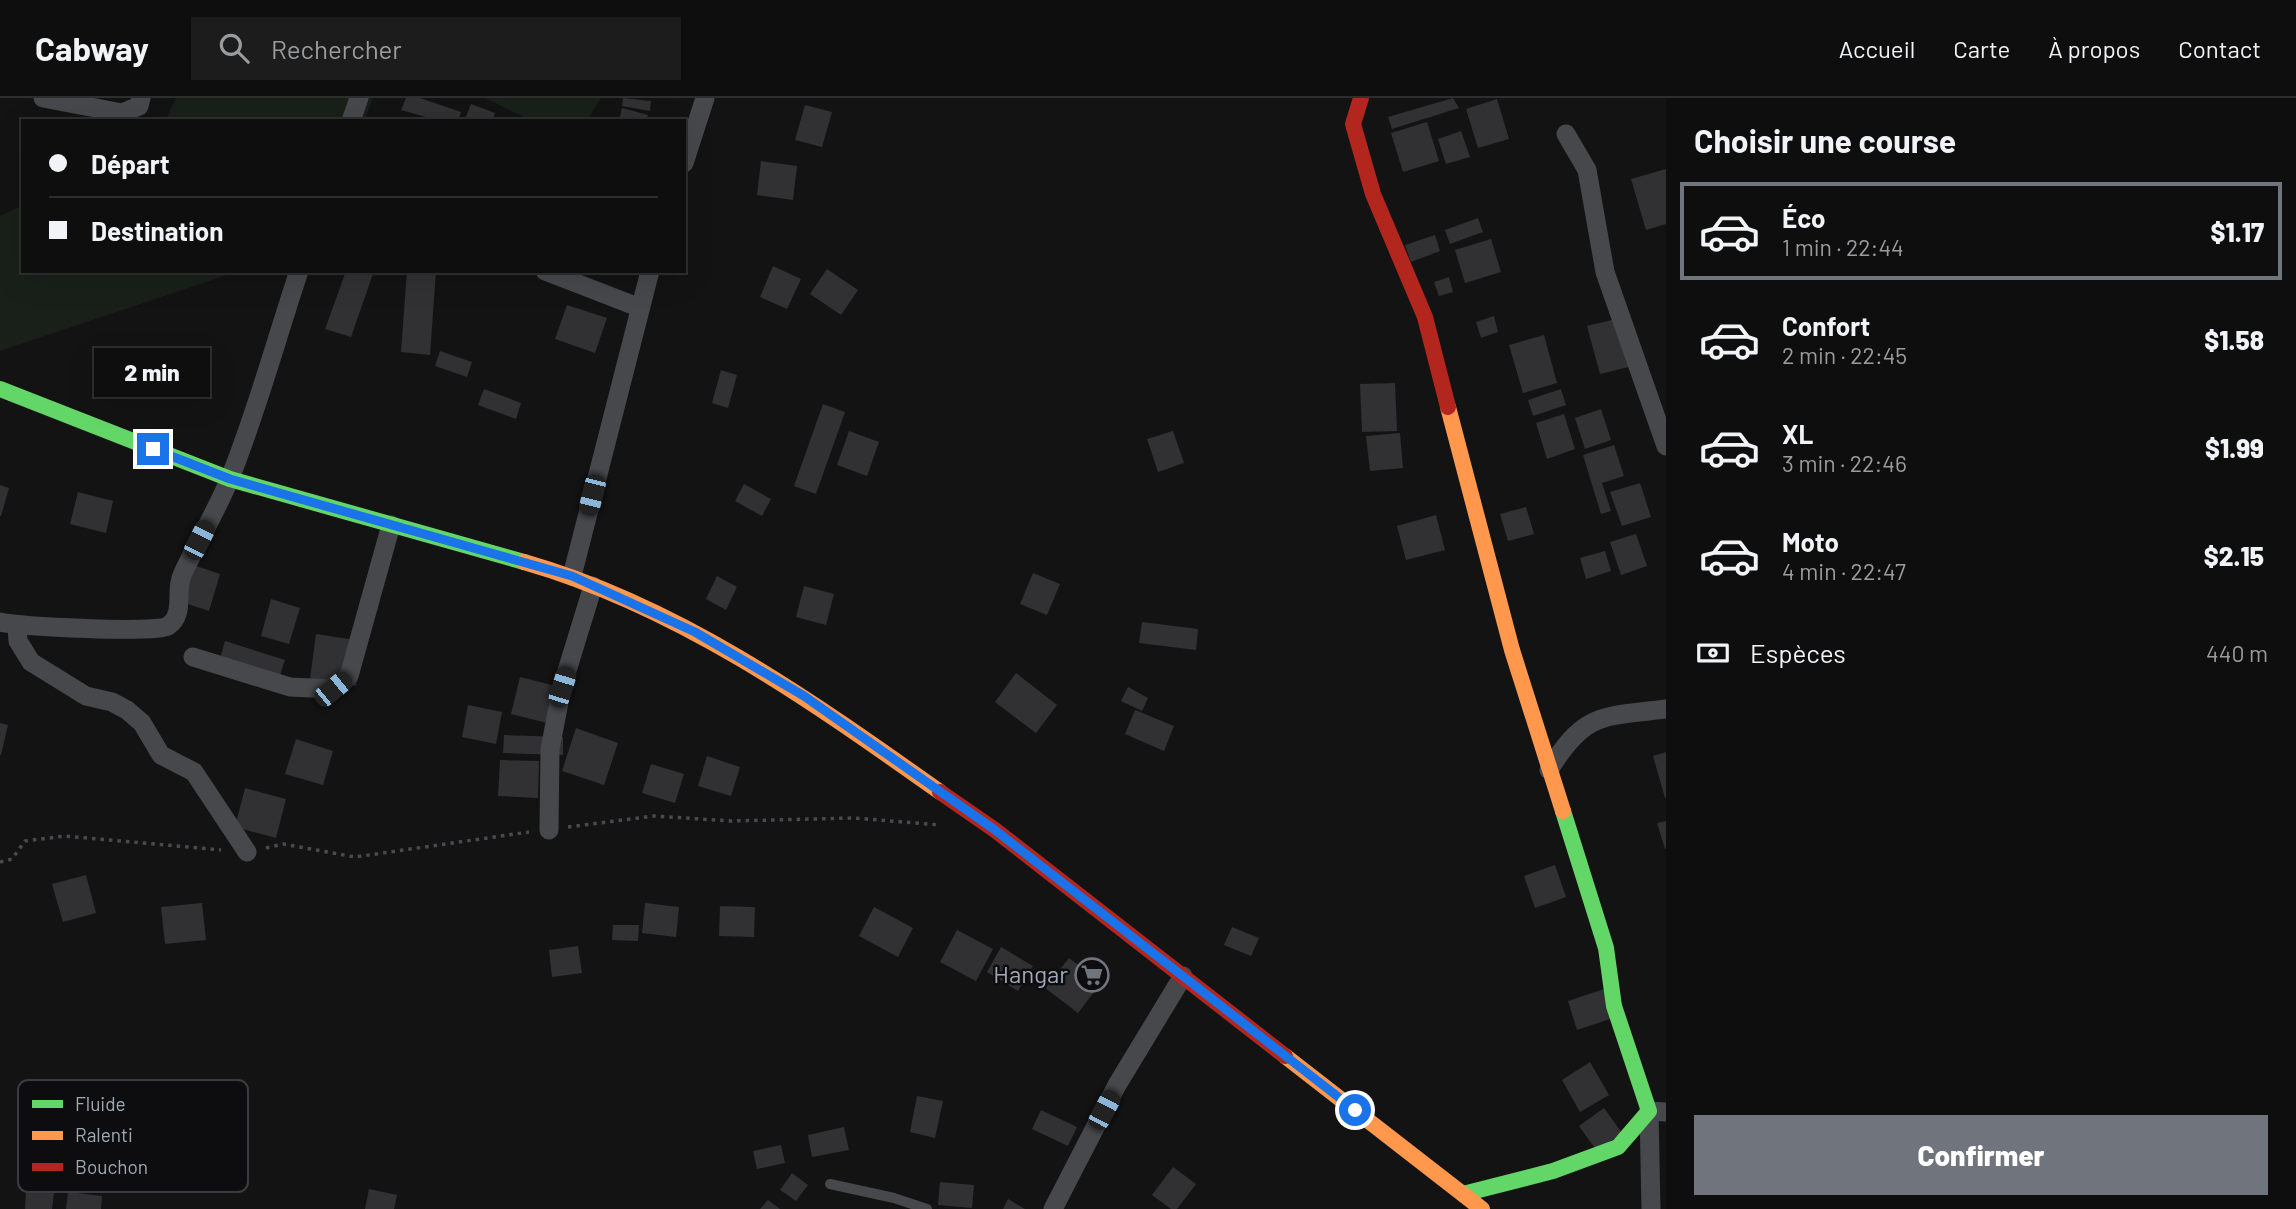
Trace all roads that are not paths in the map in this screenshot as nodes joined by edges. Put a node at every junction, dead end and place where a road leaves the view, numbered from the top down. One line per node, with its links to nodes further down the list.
1 (43, 98): 6 (street)
2 (141, 98): 6 (street)
3 (359, 98): 8 (street)
4 (705, 98): 10 (street)
5 (1361, 98): 24 (main road)
6 (122, 113): 7 (street)
7 (137, 119)
8 (352, 119)
9 (1566, 134): 16 (street)
10 (686, 157)
11 (298, 273): 17 (street)
12 (550, 273): 14 (street)
13 (649, 273): 14 (street)
14 (638, 307): 19 (street)
15 (0, 389): 17 (main road)
16 (1666, 446)
17 (230, 479): 18 (main road); 21 (street)
18 (391, 525): 19 (main road); 22 (street)
19 (572, 576): 20 (main road)
20 (593, 586): 25 (street); 27 (main road)
21 (8, 624): 26 (street)
22 (193, 657)
23 (1666, 709): 24 (street)
24 (1549, 770): 28 (main road)
25 (549, 830)
26 (247, 852)
27 (1183, 976): 30 (main road); 32 (street)
28 (1657, 1112): 30 (main road); 34 (street)
29 (830, 1184): 31 (lane)
30 (1463, 1194): 33 (main road)
31 (927, 1209)
32 (1053, 1209)
33 (1482, 1209)
34 (1651, 1209)

